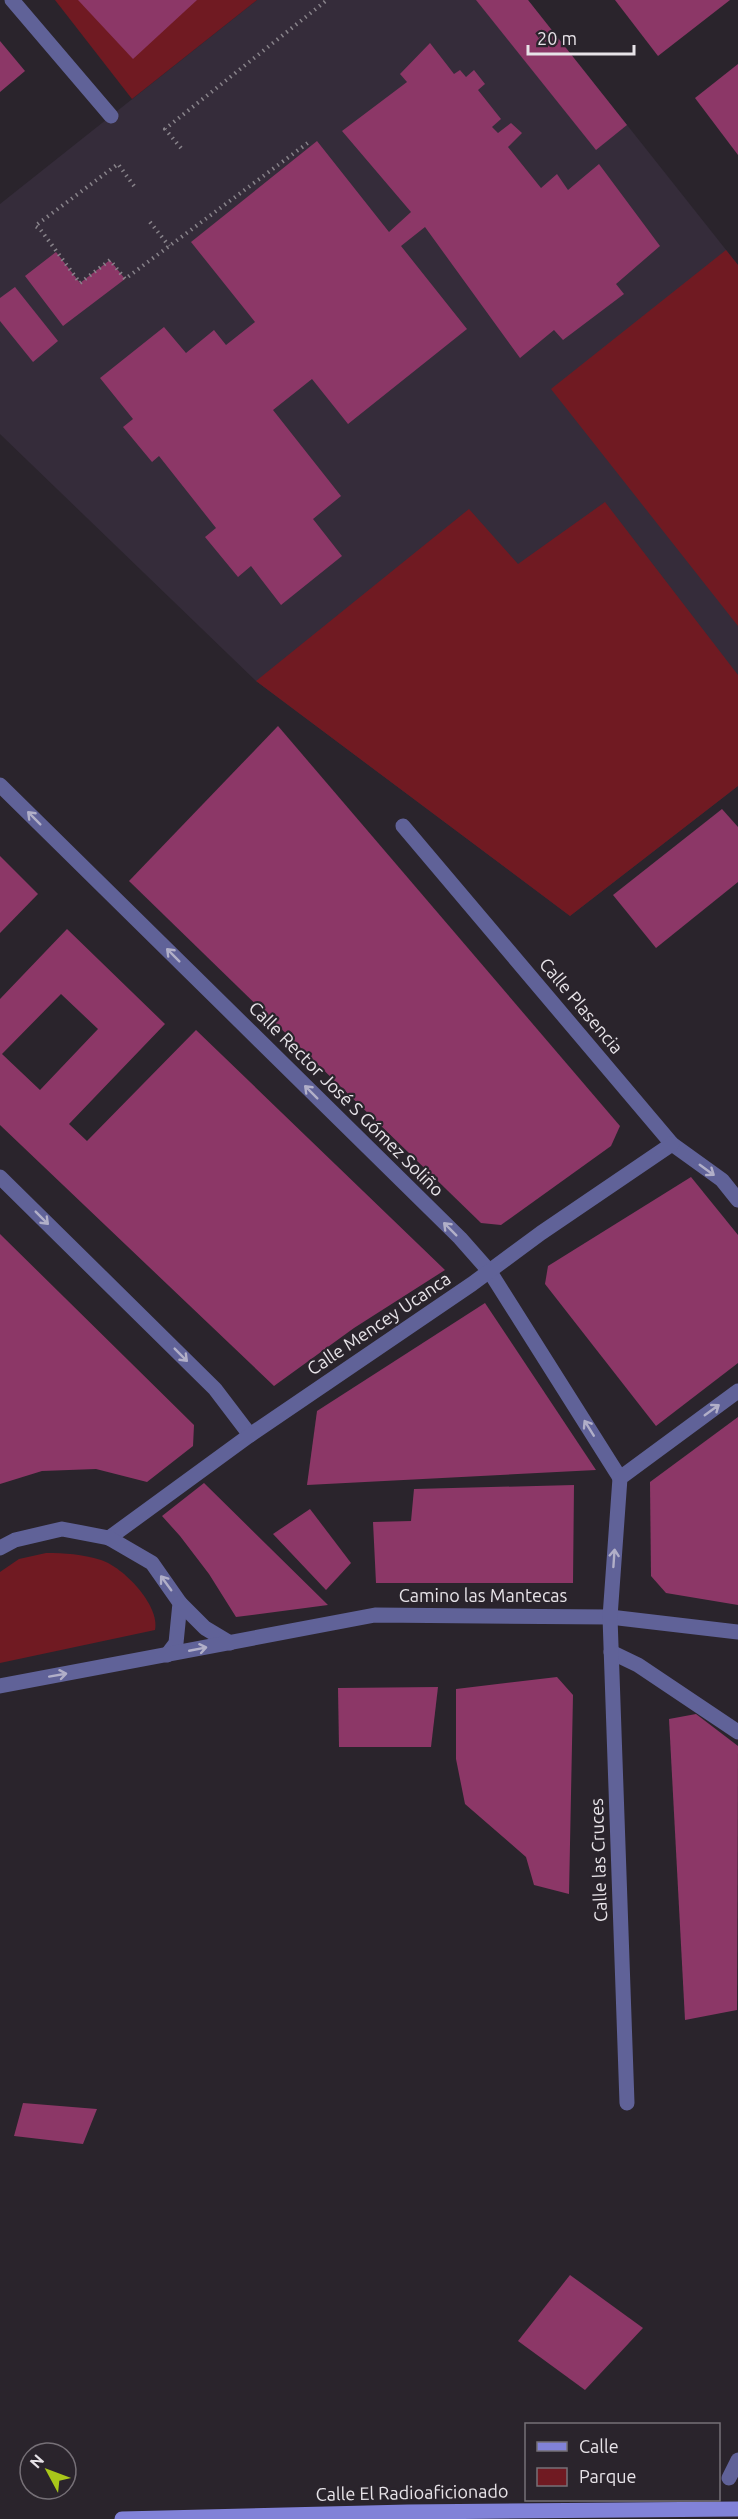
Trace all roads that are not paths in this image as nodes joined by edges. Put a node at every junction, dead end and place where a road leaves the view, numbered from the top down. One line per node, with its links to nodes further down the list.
1 (12, 0): 2 (street)
2 (111, 116)
3 (0, 785): 8 (street, Calle Rector José S Gómez Soliño, one-way to 3)
4 (403, 826): 5 (street, Calle Plasencia)
5 (672, 1144): 7 (street, Calle Plasencia, one-way to 7); 8 (street, Calle Mencey Ucanca)
6 (0, 1177): 10 (street, one-way to 10)
7 (738, 1200)
8 (490, 1272): 10 (street, Calle Mencey Ucanca); 11 (street, Calle Rector José S Gómez Soliño, one-way to 8)
9 (738, 1391): 11 (street, one-way to 9)
10 (250, 1435): 12 (street, Calle Mencey Ucanca)
11 (620, 1478): 15 (street, Calle las Cruces, one-way to 11)
12 (109, 1538): 13 (street); 14 (street, one-way to 12)
13 (1, 1546)
14 (180, 1603): 17 (street); 19 (street)
15 (610, 1617): 16 (street, Camino las Mantecas); 17 (street, Camino las Mantecas); 18 (street, Calle las Cruces)
16 (738, 1632)
17 (230, 1643): 19 (street, Camino las Mantecas, one-way to 17)
18 (612, 1652): 21 (street); 22 (street, Calle las Cruces)
19 (167, 1655): 20 (street, Camino las Mantecas, one-way to 19)
20 (0, 1686)
21 (738, 1732)
22 (627, 2103)
23 (738, 2460): 24 (street)
24 (729, 2478)
25 (738, 2509): 26 (street, Calle El Radioaficionado)
26 (122, 2519)

